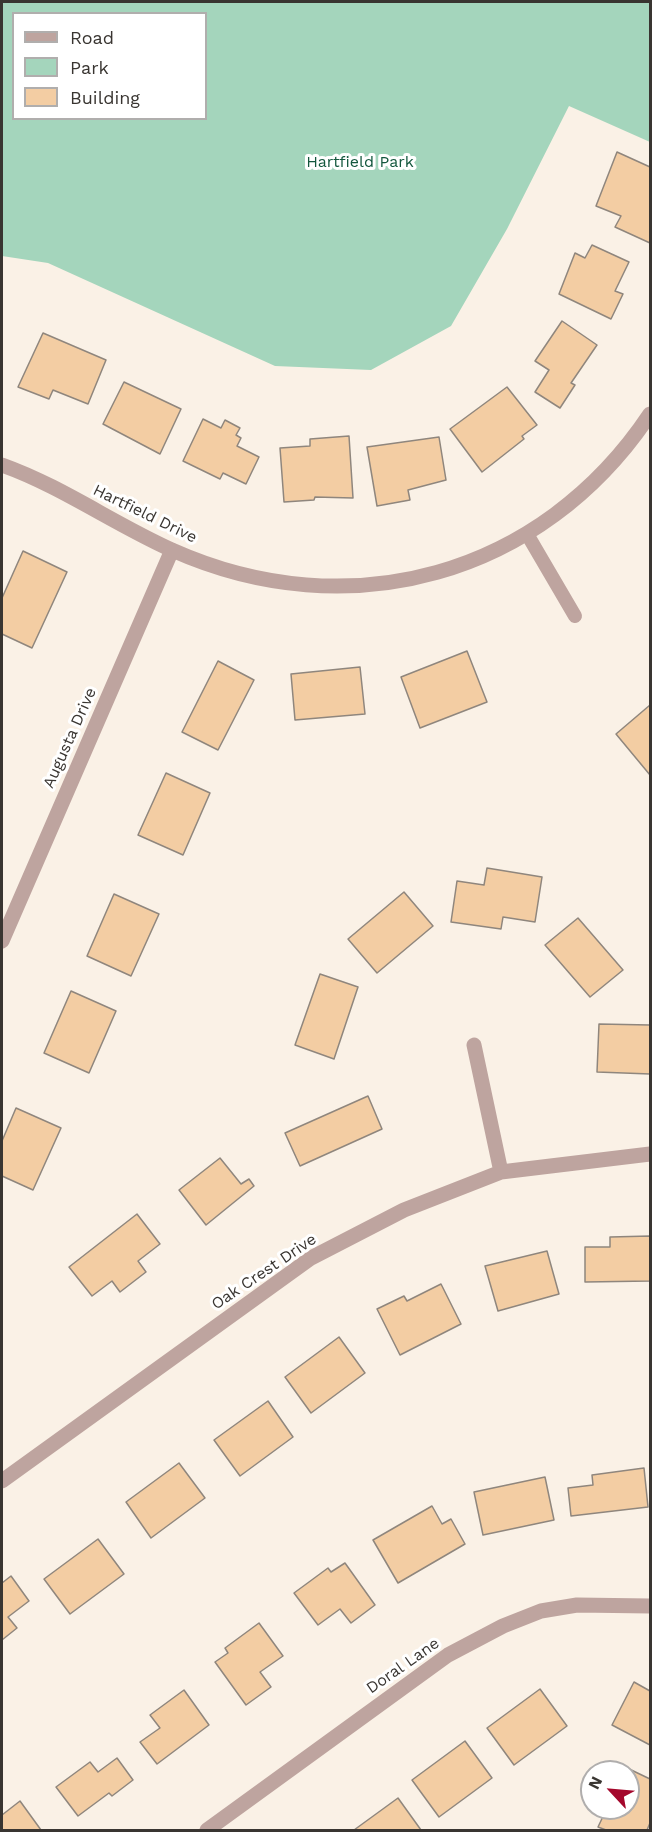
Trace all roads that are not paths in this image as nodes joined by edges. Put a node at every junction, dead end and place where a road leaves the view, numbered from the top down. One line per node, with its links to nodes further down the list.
1 (651, 414): 3 (street, Hartfield Drive)
2 (2, 465): 4 (street, Hartfield Drive)
3 (527, 534): 4 (street, Hartfield Drive); 5 (lane)
4 (172, 550): 6 (street, Augusta Drive)
5 (575, 616)
6 (2, 941)
7 (474, 1045): 9 (street)
8 (651, 1154): 9 (street, Oak Crest Drive)
9 (501, 1172): 10 (street, Oak Crest Drive)
10 (2, 1481)
11 (651, 1606): 12 (street, Doral Lane)
12 (207, 1830)

